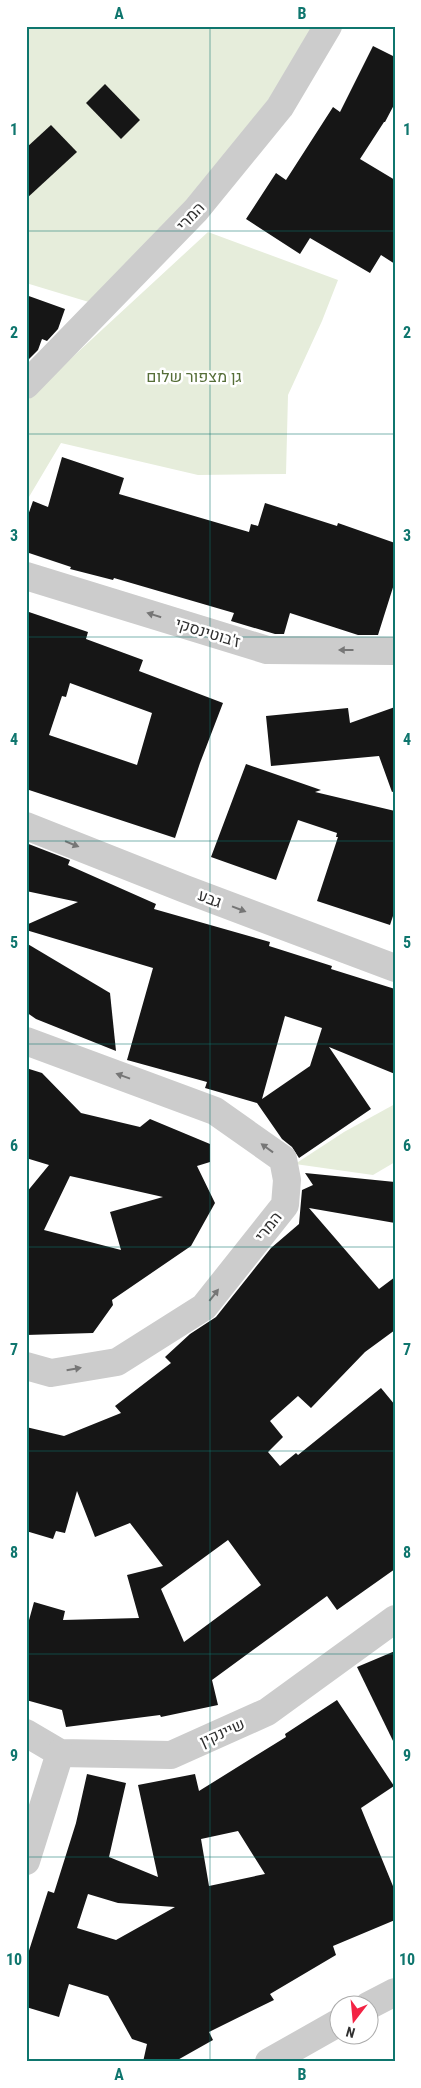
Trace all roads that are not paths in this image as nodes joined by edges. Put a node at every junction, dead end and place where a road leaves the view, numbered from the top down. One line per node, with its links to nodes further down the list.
1 (328, 26): 2 (street, המרי)
2 (28, 380)
3 (26, 576): 4 (street, ז'בוטינסקי, one-way to 3)
4 (395, 651)
5 (26, 826): 6 (street, גבע, one-way to 6)
6 (395, 968)
7 (26, 1041): 8 (street, המרי, one-way to 7)
8 (26, 1366)
9 (395, 1619): 11 (street, שיינקין)
10 (26, 1732): 11 (street)
11 (60, 1753): 12 (street)
12 (26, 1860)
13 (395, 1992): 14 (street)
14 (378, 2001)
15 (328, 2029): 16 (street)
16 (269, 2062)

